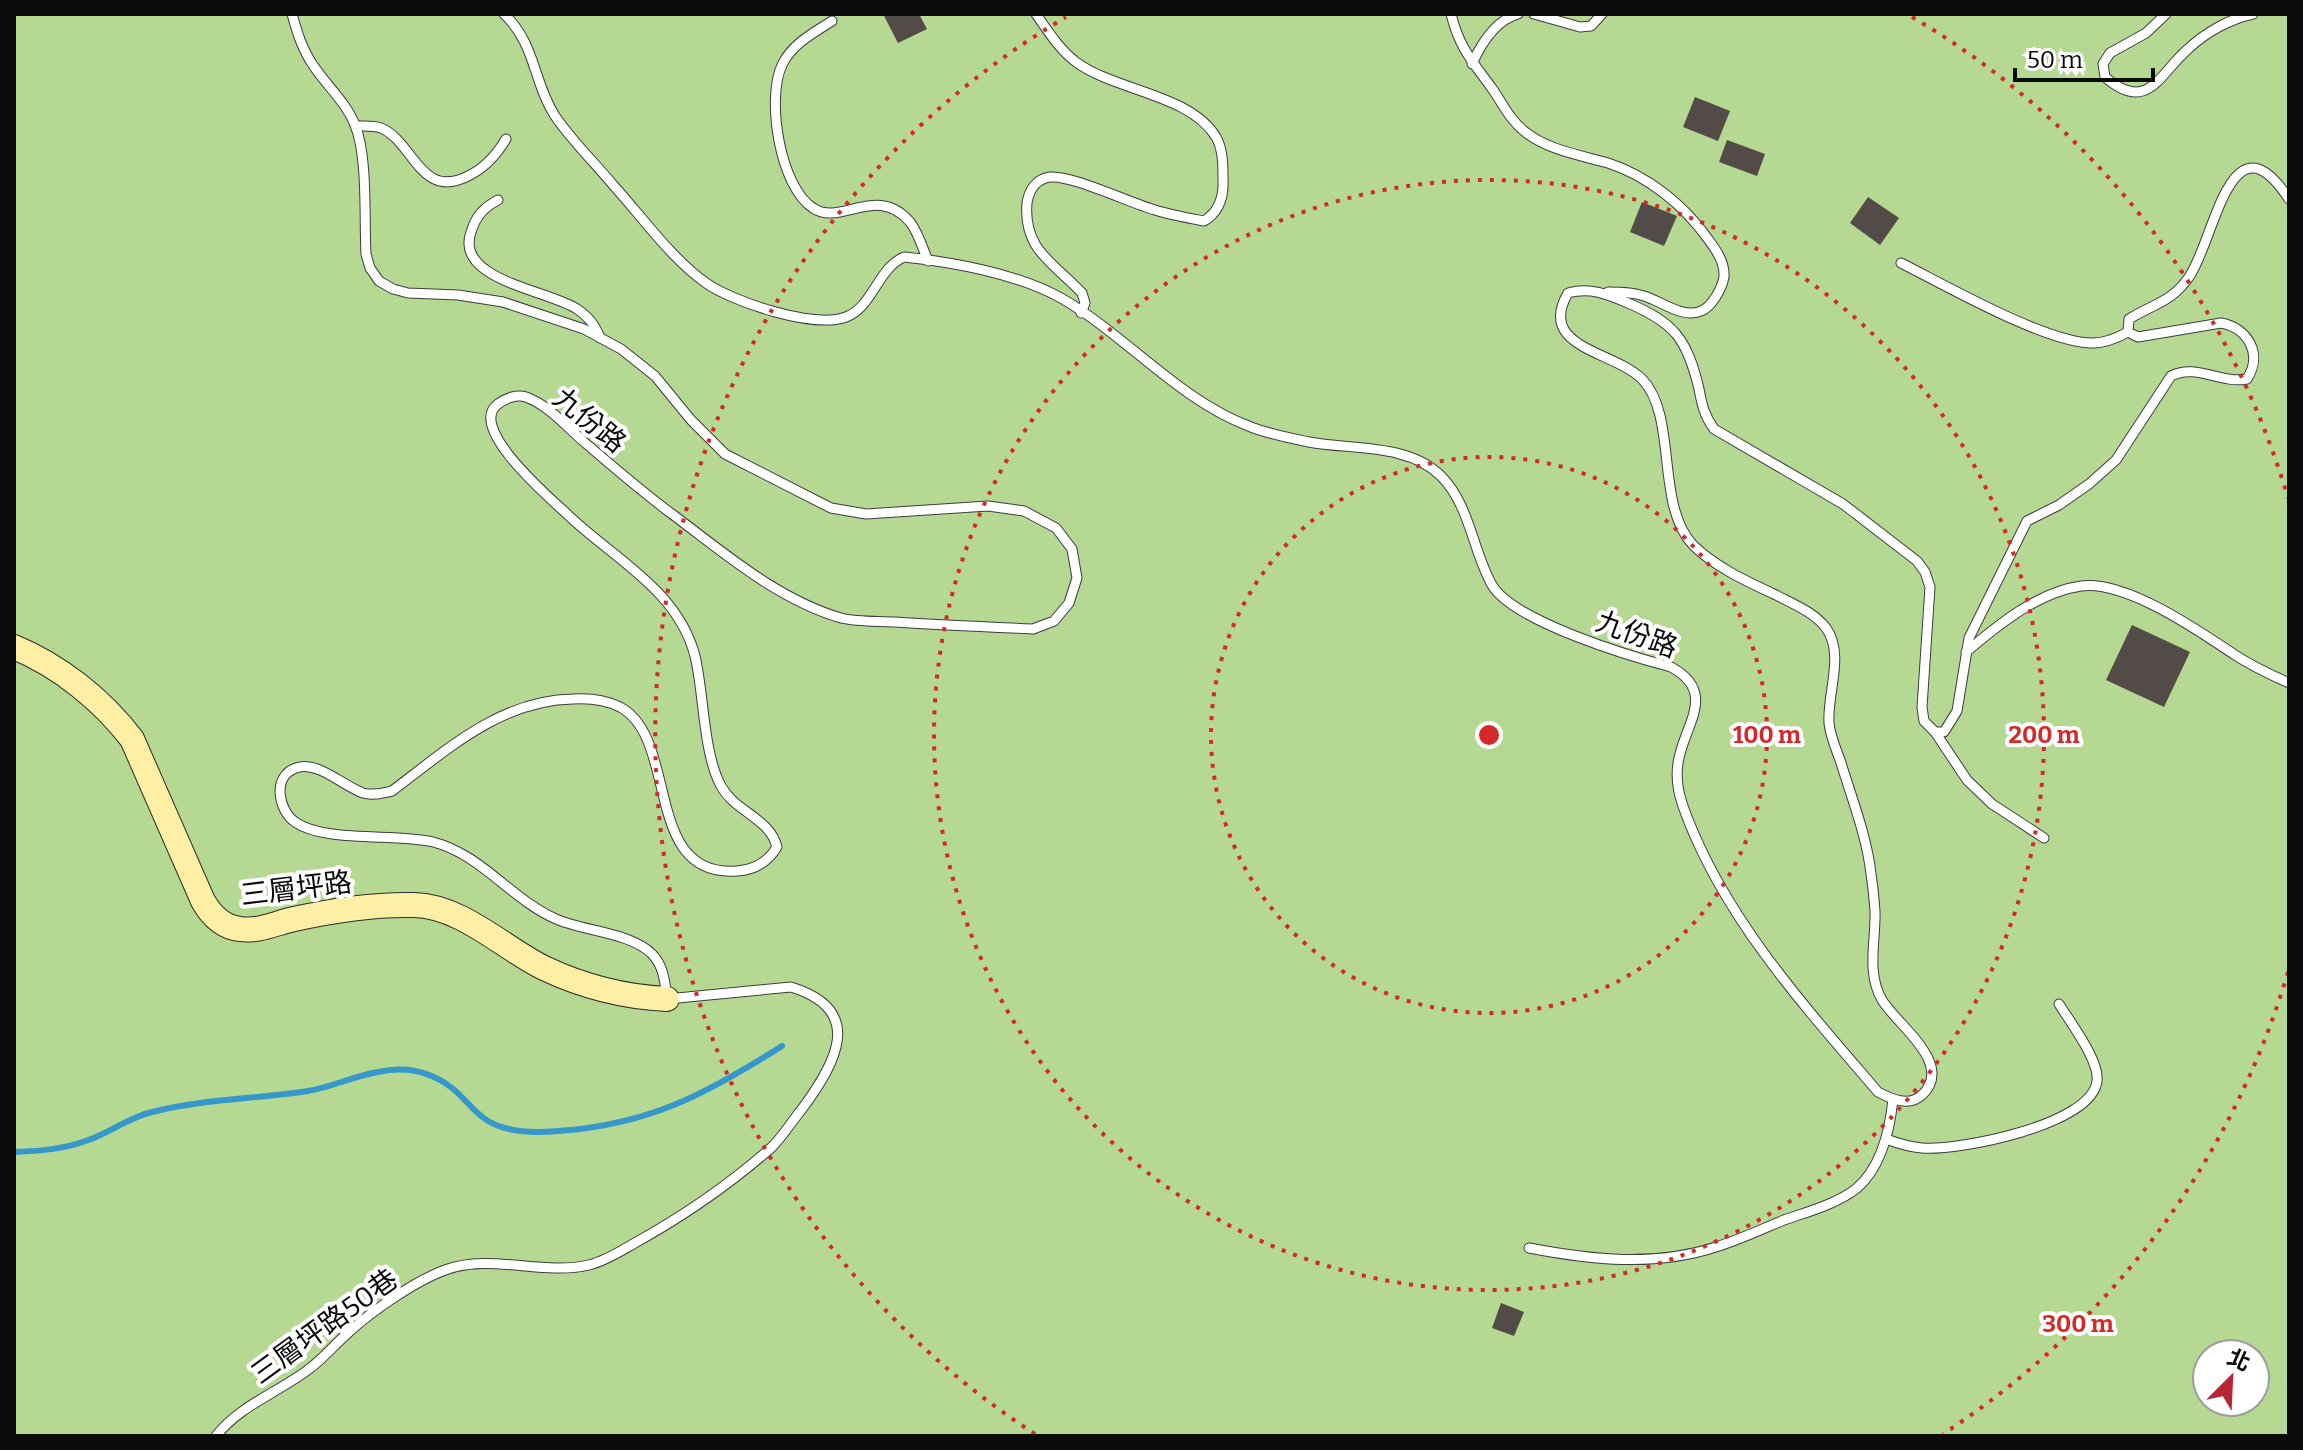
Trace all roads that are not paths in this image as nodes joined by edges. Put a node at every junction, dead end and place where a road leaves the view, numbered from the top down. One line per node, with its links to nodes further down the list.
1 (292, 14): 12 (lane, 九份路)
2 (504, 14): 16 (lane, 九份路)
3 (1036, 14): 19 (lane)
4 (1451, 14): 11 (lane)
5 (1518, 14): 11 (lane)
6 (1534, 14): 7 (lane)
7 (1602, 14)
8 (2166, 14): 9 (lane)
9 (2253, 14)
10 (832, 21): 16 (lane)
11 (1472, 64): 18 (lane)
12 (356, 126): 13 (lane); 21 (lane, 九份路)
13 (506, 139)
14 (2289, 199): 20 (lane)
15 (498, 200): 21 (lane)
16 (928, 261): 19 (lane, 九份路)
17 (1901, 263): 20 (lane)
18 (1596, 292): 25 (lane); 29 (lane)
19 (1081, 313): 29 (lane, 九份路)
20 (2128, 332): 23 (lane)
21 (600, 338): 27 (lane, 九份路)
22 (14, 647): 27 (street, 三層坪路)
23 (1966, 652): 24 (lane); 25 (lane)
24 (2289, 683)
25 (1935, 732): 26 (lane)
26 (2044, 838)
27 (667, 999): 32 (lane, 三層坪路50巷)
28 (2059, 1004): 30 (lane)
29 (1893, 1099): 30 (lane)
30 (1886, 1139): 31 (lane)
31 (1529, 1248)
32 (216, 1436)

